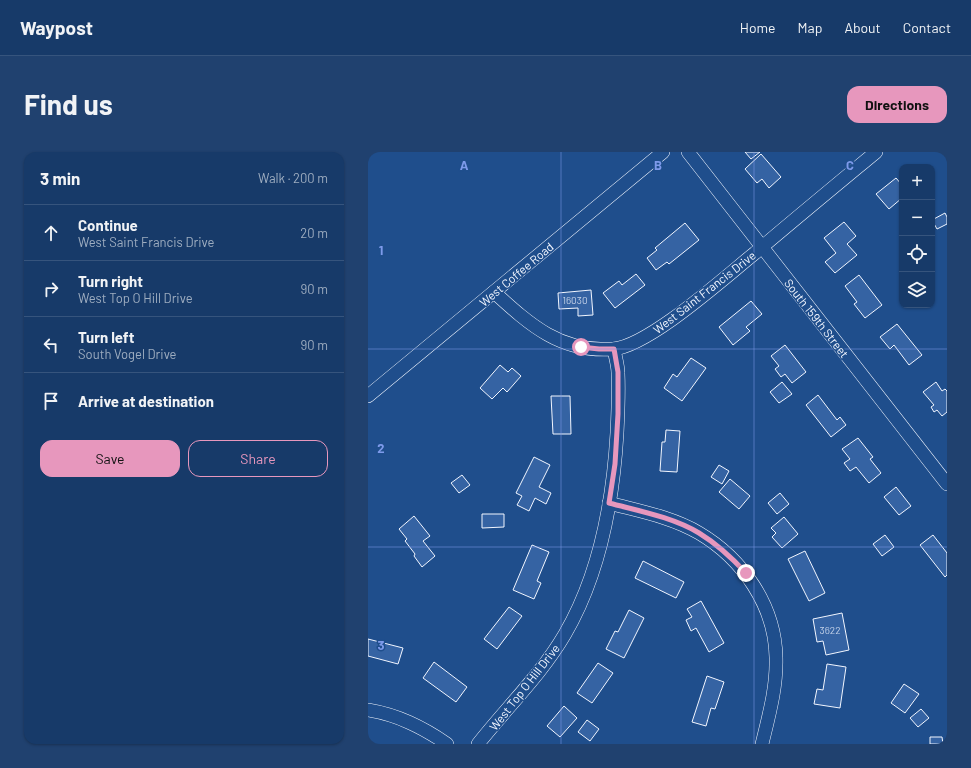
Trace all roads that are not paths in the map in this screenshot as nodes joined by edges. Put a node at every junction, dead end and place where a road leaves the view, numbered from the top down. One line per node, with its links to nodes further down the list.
1 (663, 152): 5 (street, West Coffee Road)
2 (688, 152): 4 (street, South 159th Street)
3 (876, 152): 4 (street, West Saint Francis Drive)
4 (762, 247): 6 (street, West Saint Francis Drive); 8 (street, South 159th Street)
5 (494, 292): 6 (street, West Saint Francis Drive); 7 (street, West Coffee Road)
6 (614, 349): 9 (street, West Top O Hill Drive)
7 (368, 396)
8 (947, 484)
9 (609, 503): 11 (street); 13 (street, West Top O Hill Drive)
10 (368, 710): 12 (street)
11 (765, 743)
12 (447, 744)
13 (478, 744)

